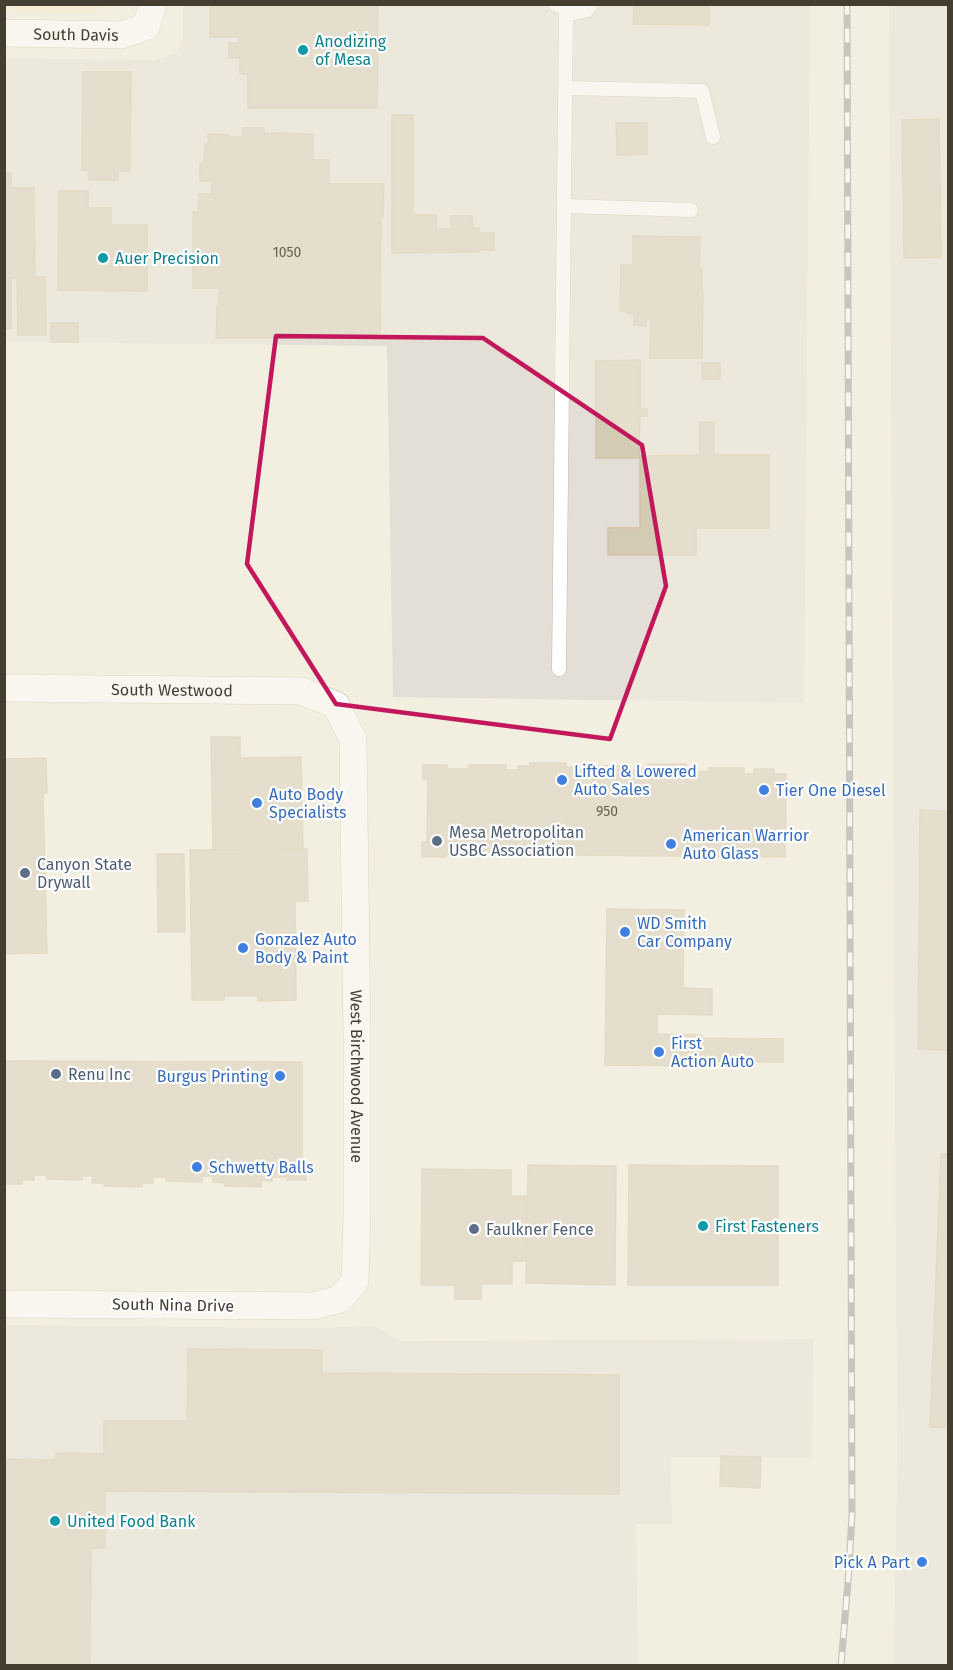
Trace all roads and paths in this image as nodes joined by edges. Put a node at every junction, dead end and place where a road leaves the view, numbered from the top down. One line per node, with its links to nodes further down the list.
1 (591, 4): 2 (lane)
2 (560, 7): 5 (lane)
3 (149, 16): 4 (street, South Davis)
4 (4, 33)
5 (566, 88): 6 (lane); 7 (lane)
6 (713, 137)
7 (565, 206): 8 (lane); 9 (lane)
8 (691, 210)
9 (560, 669)
10 (4, 688): 11 (street, South Westwood)
11 (336, 705): 12 (street, West Birchwood Avenue)
12 (340, 1299): 13 (street, South Nina Drive)
13 (4, 1304)

